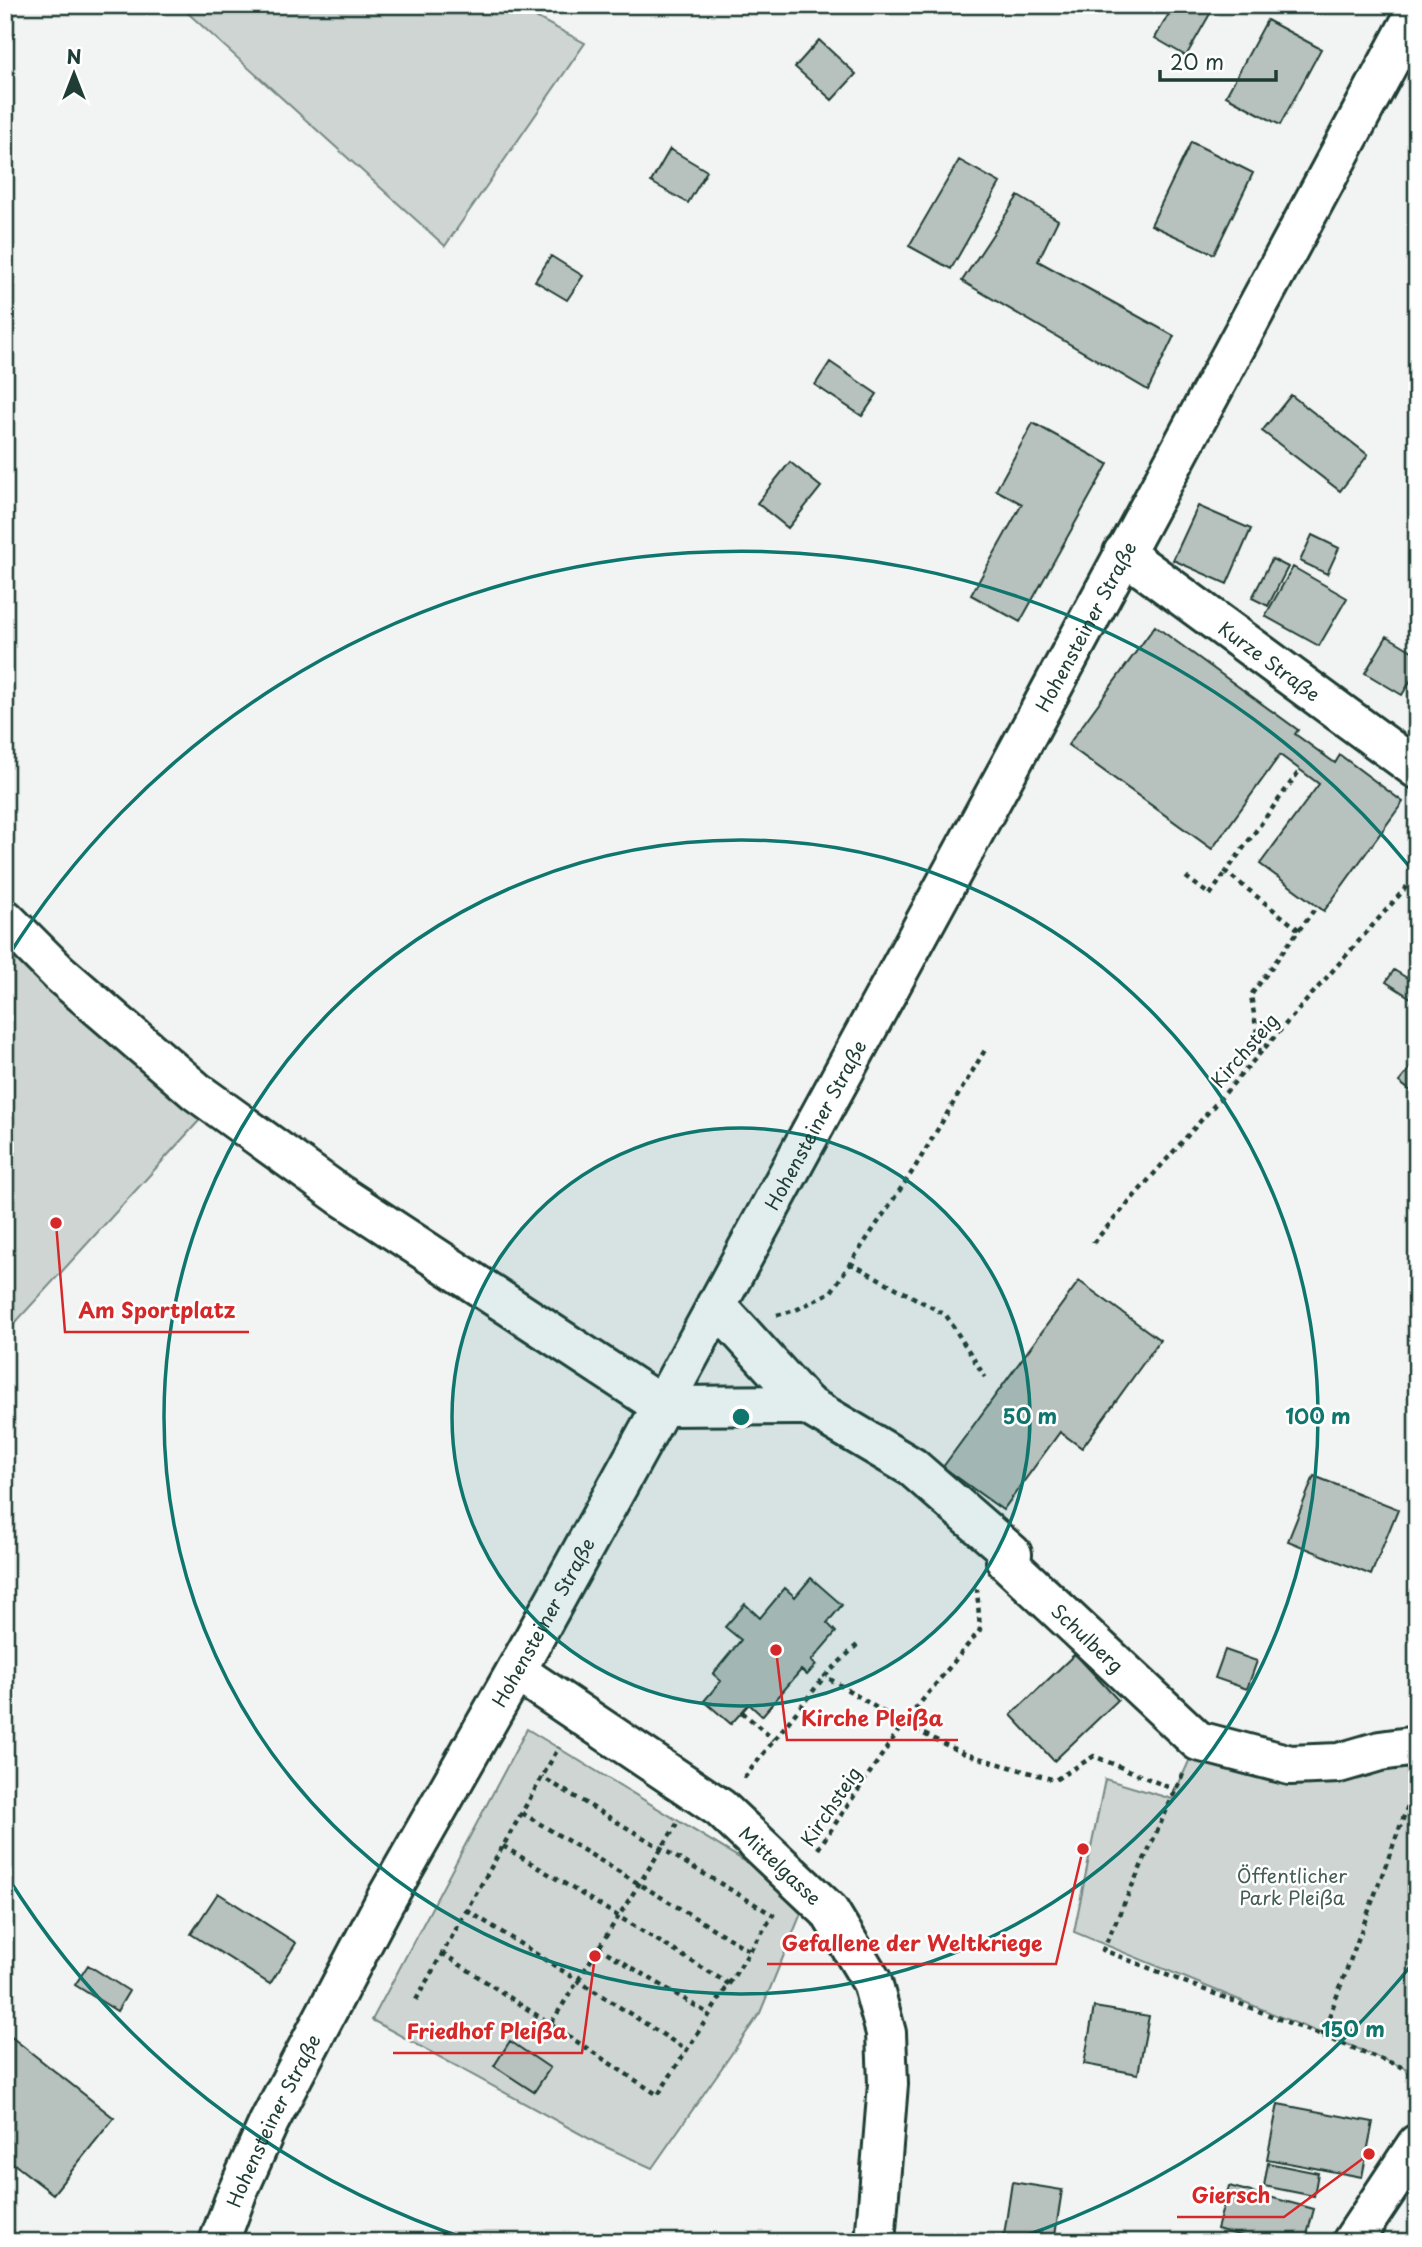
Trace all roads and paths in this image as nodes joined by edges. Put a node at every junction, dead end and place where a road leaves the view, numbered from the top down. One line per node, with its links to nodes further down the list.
1 (1417, 10): 2 (main road, Hohensteiner Straße)
2 (1123, 553): 3 (main road, Kurze Straße); 15 (main road, Hohensteiner Straße)
3 (1417, 769)
4 (1300, 770): 5 (path)
5 (1226, 872): 7 (path); 10 (path)
6 (1417, 875): 12 (path, Kirchsteig)
7 (1186, 877)
8 (1317, 906): 10 (path)
9 (5, 919): 19 (main road)
10 (1299, 930): 12 (path)
11 (985, 1050): 14 (path)
12 (1260, 1053): 13 (path, Kirchsteig)
13 (1093, 1243)
14 (850, 1263): 16 (path); 17 (path)
15 (716, 1305): 18 (main road, Schulberg); 19 (main road, Hohensteiner Straße)
16 (771, 1316)
17 (985, 1377)
18 (807, 1405): 19 (main road); 28 (main road, Schulberg)
19 (662, 1406): 22 (main road, Hohensteiner Straße)
20 (977, 1582): 26 (path, Kirchsteig)
21 (857, 1645): 23 (path)
22 (516, 1671): 25 (main road, Mittelgasse); 54 (main road, Hohensteiner Straße)
23 (825, 1676): 26 (path); 27 (path)
24 (742, 1712): 27 (path)
25 (579, 1713): 30 (path); 33 (main road, Mittelgasse)
26 (903, 1724): 32 (path); 37 (path, Kirchsteig)
27 (774, 1740): 33 (path)
28 (1198, 1741): 29 (main road, Schulberg); 32 (path)
29 (1417, 1746)
30 (542, 1777): 34 (path); 36 (path)
31 (1417, 1782): 49 (path)
32 (1175, 1790): 49 (path)
33 (720, 1808): 36 (path); 37 (main road, Mittelgasse)
34 (522, 1813): 35 (path); 38 (path)
35 (503, 1846): 39 (path); 40 (path)
36 (661, 1847): 38 (path); 42 (path)
37 (798, 1880): 55 (main road, Mittelgasse)
38 (638, 1883): 40 (path); 42 (path)
39 (467, 1910): 43 (path); 44 (path)
40 (618, 1916): 41 (path); 45 (path)
41 (598, 1947): 44 (path); 47 (path)
42 (750, 1951): 45 (path)
43 (442, 1953): 46 (path); 48 (path)
44 (578, 1980): 48 (path); 51 (path)
45 (729, 1984): 47 (path)
46 (416, 2000)
47 (709, 2014): 51 (path)
48 (550, 2024): 50 (path); 51 (path)
49 (1322, 2036): 52 (path)
50 (541, 2039)
51 (687, 2050)
52 (1417, 2073)
53 (1417, 2144): 56 (main road)
54 (219, 2242)
55 (875, 2242)
56 (1352, 2242)

